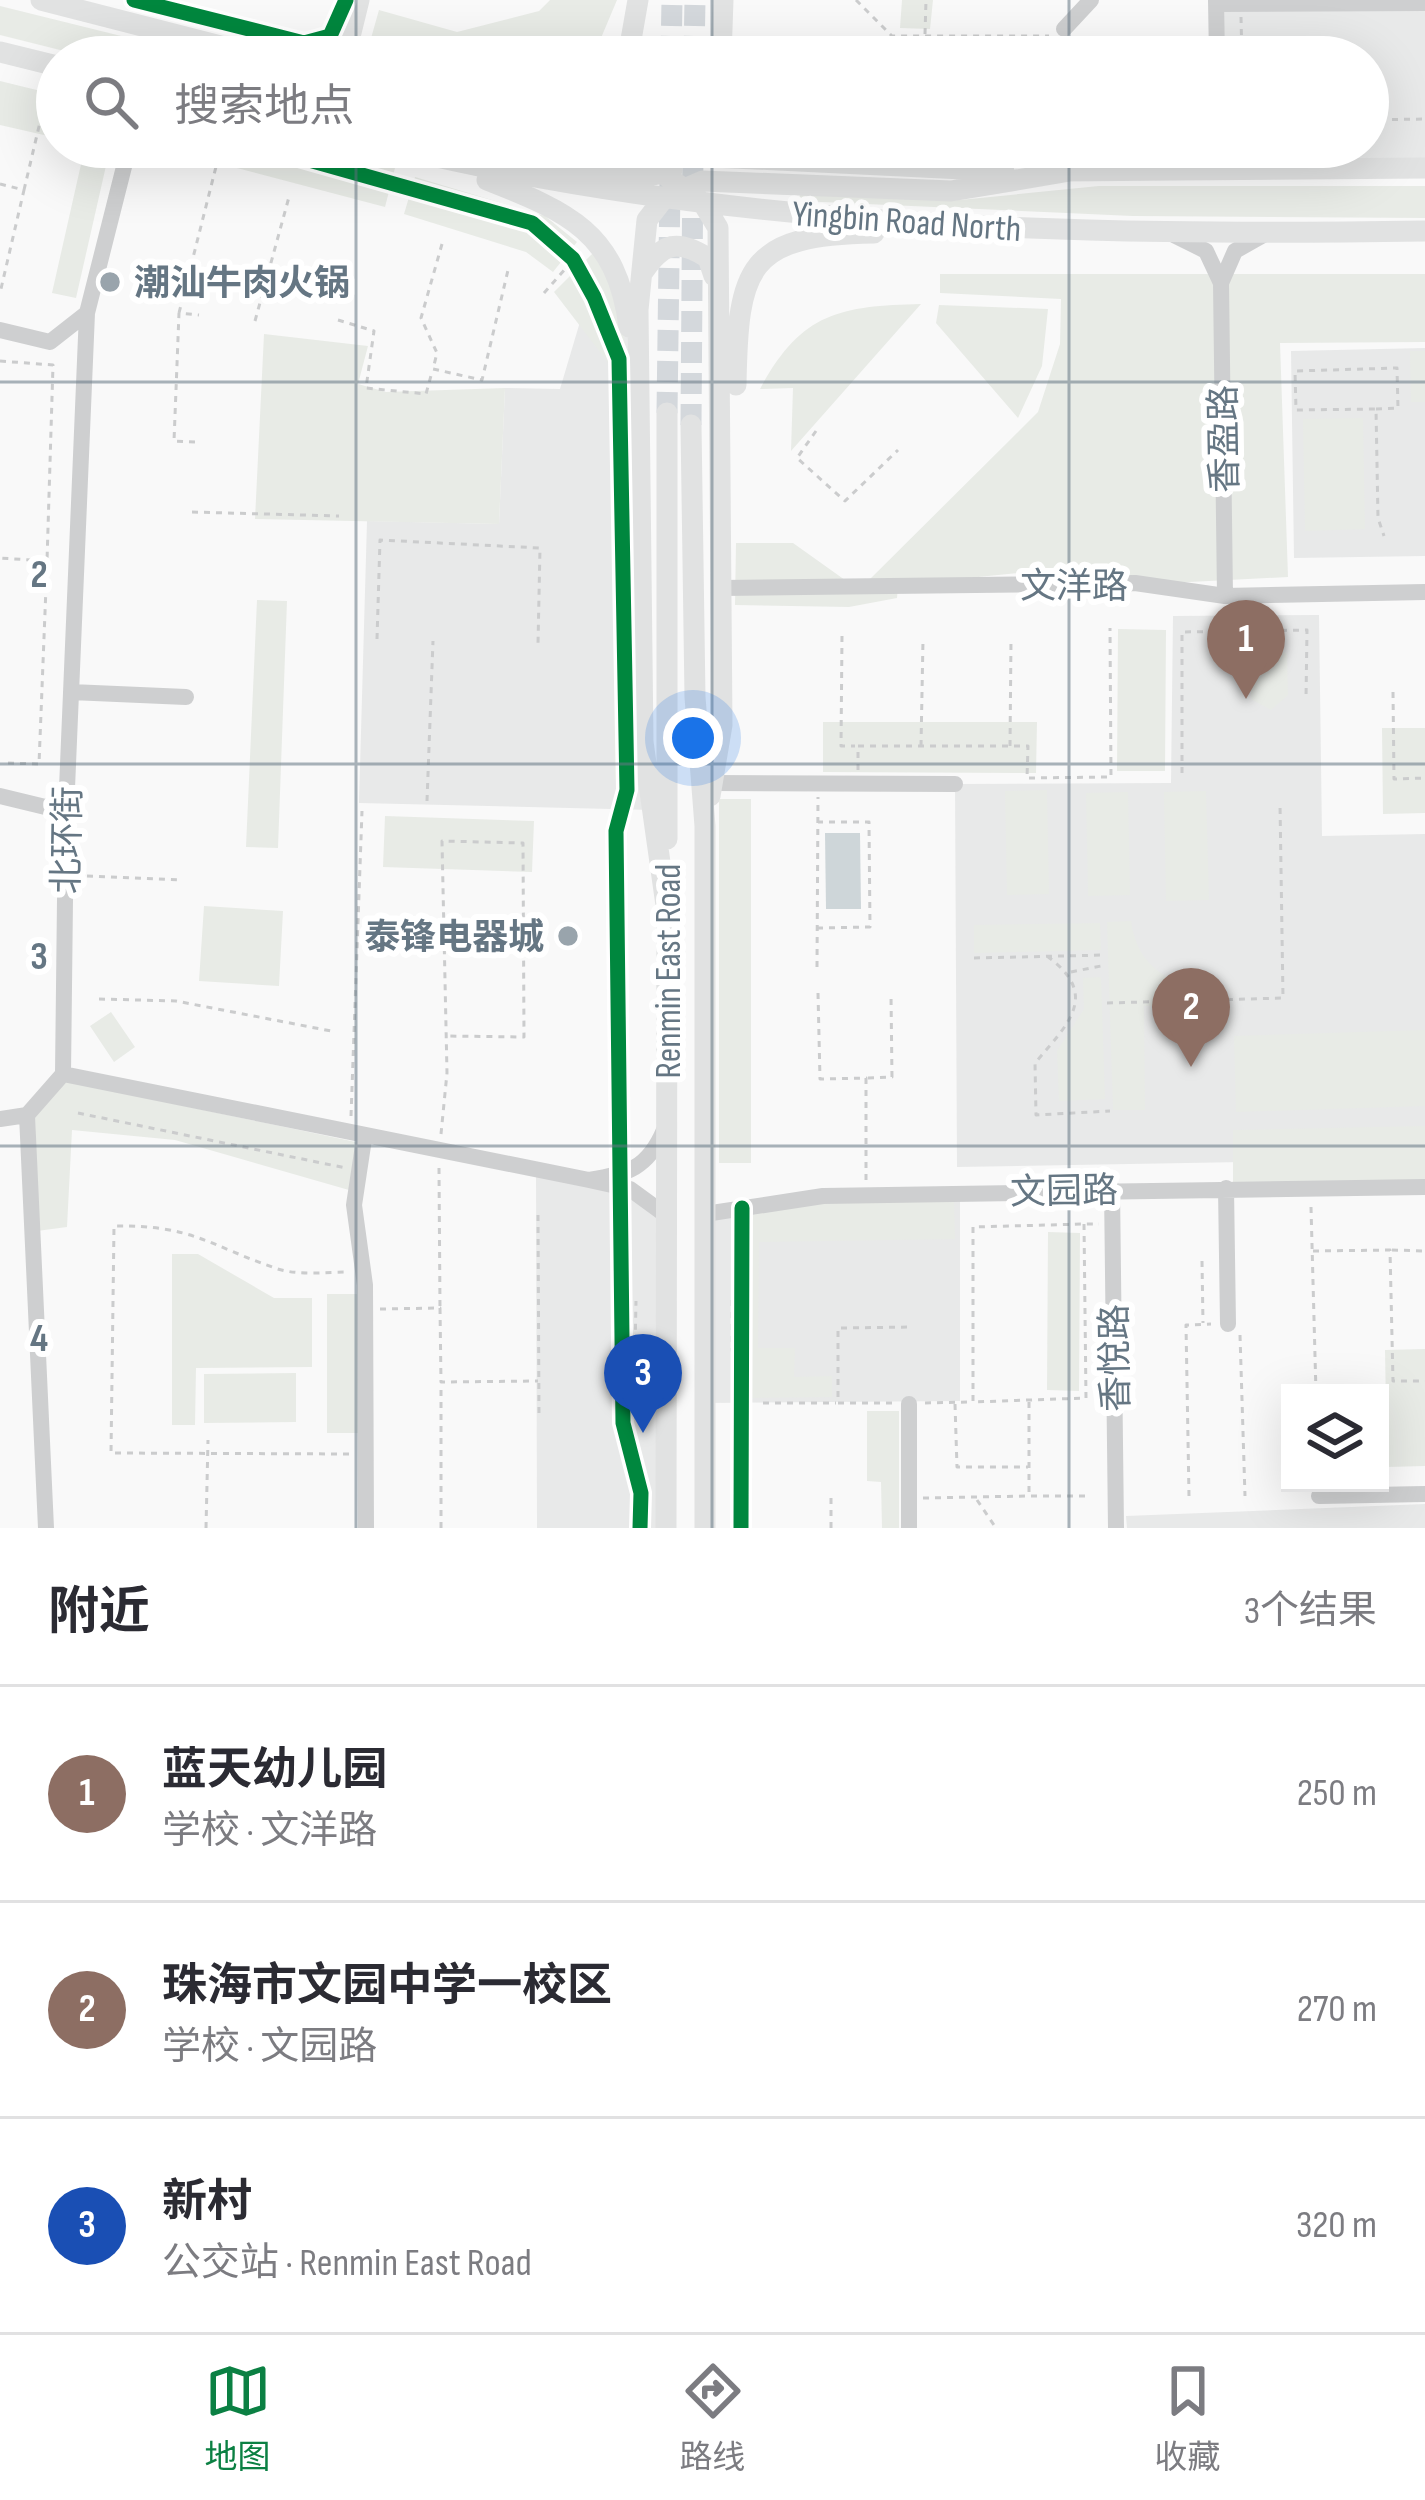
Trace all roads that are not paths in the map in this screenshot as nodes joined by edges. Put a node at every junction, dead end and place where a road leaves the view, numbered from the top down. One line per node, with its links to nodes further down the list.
1 (41, 0): 10 (main road)
2 (359, 0): 11 (main road)
3 (641, 0): 12 (main road); 13 (main road)
4 (723, 0): 14 (main road)
5 (735, 0): 15 (main road)
6 (1090, 0): 9 (street)
7 (1216, 2): 8 (street); 16 (street)
8 (1425, 3)
9 (1064, 29)
10 (181, 36)
11 (350, 36)
12 (633, 36)
13 (643, 36)
14 (722, 36)
15 (735, 36)
16 (1217, 36)
17 (0, 52): 18 (main road)
18 (36, 71)
19 (1389, 166): 25 (main road)
20 (124, 168): 36 (street, 北环街)
21 (484, 168): 38 (main road)
22 (544, 168): 26 (main road)
23 (929, 168): 27 (main road)
24 (1104, 168): 28 (main road)
25 (1425, 168)
26 (685, 171): 27 (main road); 28 (main road); 29 (main road, Yingbin Road North); 33 (main road); 35 (main road)
27 (948, 171): 28 (main road)
28 (1070, 171)
29 (1052, 230): 32 (main road, Yingbin Road North); 41 (main road)
30 (1425, 231): 31 (main road, Yingbin Road North)
31 (1269, 233): 32 (main road, Yingbin Road North); 34 (street)
32 (1167, 234): 34 (street)
33 (640, 277): 35 (main road); 38 (main road)
34 (1221, 283): 44 (street, 香盈路)
35 (722, 306): 41 (main road)
36 (87, 313): 37 (street); 45 (street, 北环街)
37 (0, 330)
38 (639, 400): 52 (main road)
39 (667, 413): 52 (main road, Renmin East Road)
40 (691, 425): 51 (main road, Renmin East Road)
41 (721, 492): 42 (main road)
42 (722, 587): 44 (street, 文洋路); 47 (main road)
43 (1425, 592): 44 (street, 文洋路)
44 (1225, 596)
45 (71, 692): 46 (street); 50 (street, 北环街)
46 (186, 697)
47 (712, 784): 48 (street); 51 (main road)
48 (955, 784)
49 (0, 796): 50 (street)
50 (66, 812): 53 (street, 北环街)
51 (705, 826): 62 (main road, Renmin East Road)
52 (667, 912): 56 (main road, Renmin East Road)
53 (63, 1074): 54 (street); 57 (street)
54 (28, 1115): 55 (street); 69 (street)
55 (0, 1119)
56 (667, 1124): 58 (street); 63 (main road, Renmin East Road)
57 (357, 1137): 58 (street); 70 (street)
58 (589, 1180): 63 (street)
59 (1425, 1187): 61 (street, 文园路)
60 (1112, 1188): 61 (street, 文园路); 62 (street, 文园路); 73 (street, 香悅路)
61 (1226, 1188): 64 (street)
62 (705, 1214): 68 (main road, Renmin East Road)
63 (667, 1216): 71 (main road, Renmin East Road)
64 (1228, 1324)
65 (909, 1404): 72 (street)
66 (1425, 1494): 67 (street)
67 (1319, 1496)
68 (704, 1525)
69 (46, 1528)
70 (366, 1528)
71 (668, 1528)
72 (909, 1528)
73 (1116, 1528)

